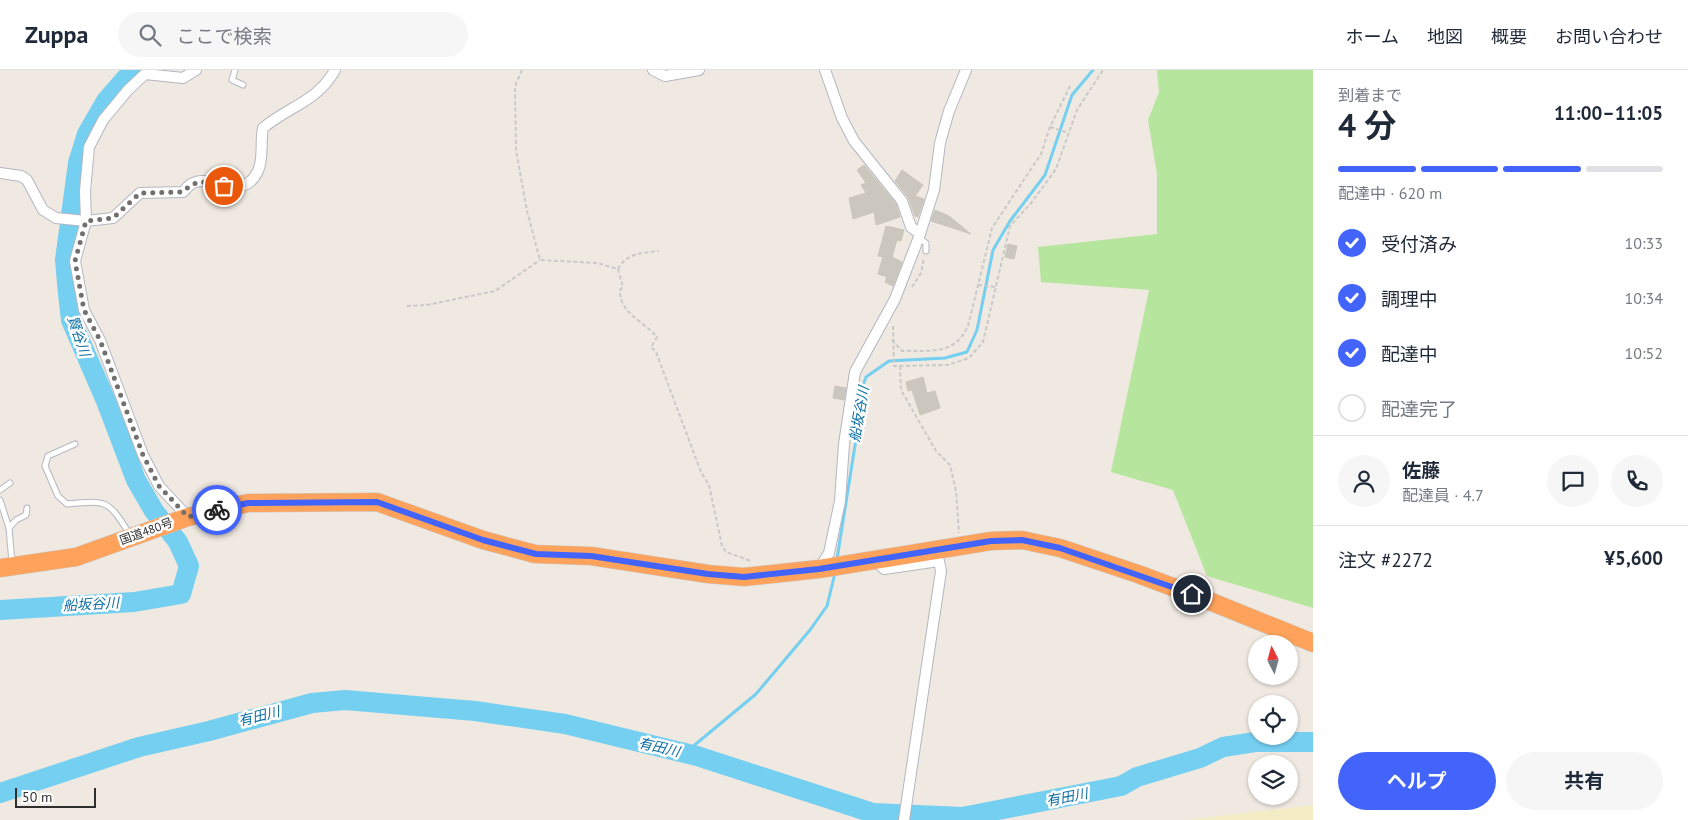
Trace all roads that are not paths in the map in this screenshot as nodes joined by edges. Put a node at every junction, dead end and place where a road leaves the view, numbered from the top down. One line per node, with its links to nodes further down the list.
1 (196, 70): 8 (street)
2 (235, 70): 9 (lane)
3 (335, 70): 11 (street)
4 (653, 70): 5 (street)
5 (700, 70)
6 (825, 70): 12 (street)
7 (966, 70): 12 (street)
8 (145, 72): 11 (street)
9 (243, 85)
10 (0, 173): 11 (street)
11 (86, 221): 19 (street)
12 (919, 236): 13 (lane); 24 (street)
13 (926, 251)
14 (75, 444): 21 (lane)
15 (10, 483): 16 (lane)
16 (0, 490)
17 (0, 500): 20 (lane)
18 (27, 508): 20 (lane)
19 (174, 521): 21 (highway, 国道480号); 24 (highway, 国道480号)
20 (9, 528): 23 (lane)
21 (131, 536): 23 (highway, 国道480号)
22 (875, 560): 24 (highway, 国道480号); 25 (highway, 国道480号); 26 (street)
23 (6, 567)
24 (819, 569)
25 (1313, 643)
26 (904, 820)

